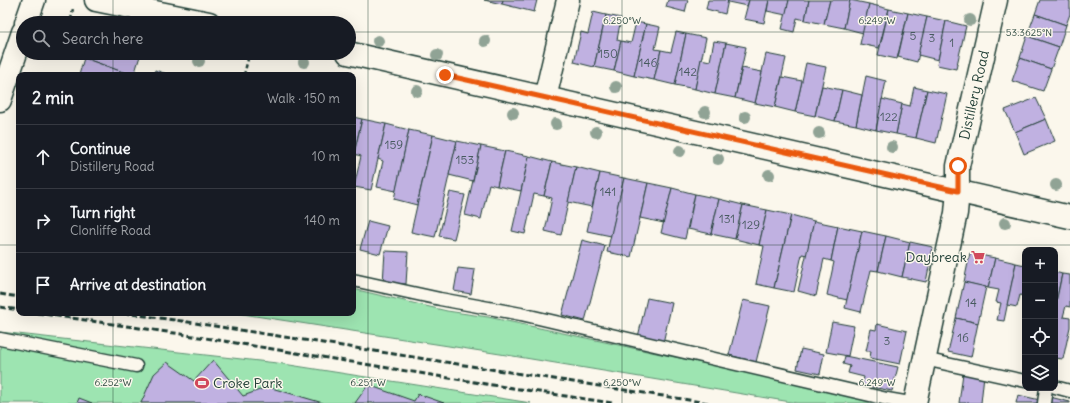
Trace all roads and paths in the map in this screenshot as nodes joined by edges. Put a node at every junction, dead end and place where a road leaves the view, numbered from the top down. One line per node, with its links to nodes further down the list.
1 (34, 0): 5 (main road)
2 (96, 0): 6 (main road)
3 (568, 0): 11 (main road)
4 (996, 0): 13 (main road, Distillery Road)
5 (28, 16)
6 (175, 16)
7 (16, 53): 12 (main road)
8 (356, 55): 11 (main road)
9 (248, 60): 10 (path)
10 (245, 72)
11 (545, 98): 13 (main road)
12 (0, 100)
13 (958, 191): 14 (main road); 17 (main road, Distillery Road)
14 (1070, 216)
15 (356, 281): 23 (lane)
16 (0, 339): 18 (lane)
17 (924, 359): 19 (lane); 24 (main road, Distillery Road)
18 (136, 366)
19 (1022, 380)
20 (1058, 388): 22 (lane)
21 (1046, 391): 25 (lane)
22 (1070, 391)
23 (910, 403)
24 (915, 403)
25 (1044, 403)

